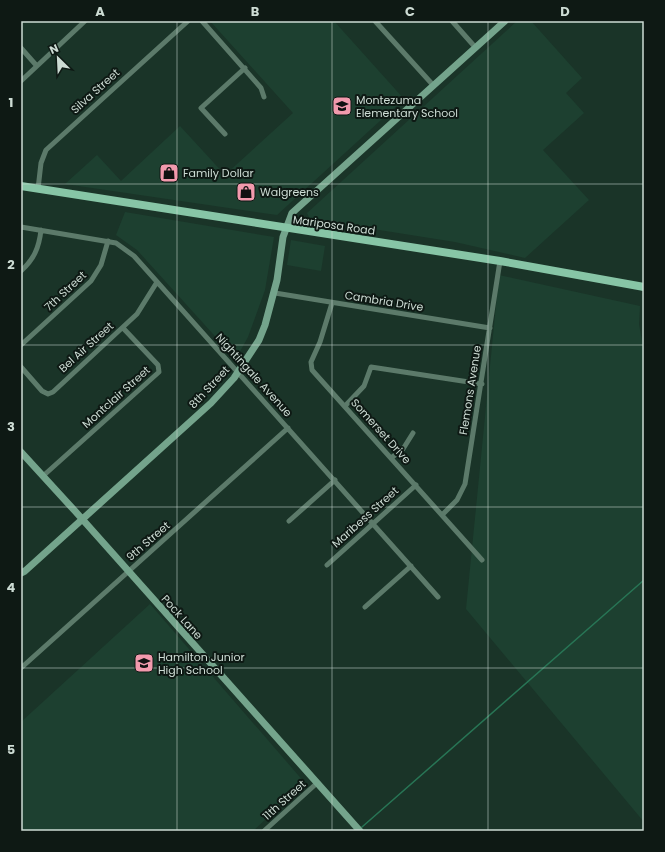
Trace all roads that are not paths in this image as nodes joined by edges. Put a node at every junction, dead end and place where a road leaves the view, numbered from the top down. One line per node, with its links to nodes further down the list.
1 (85, 21): 9 (street)
2 (188, 21): 16 (street, Silva Street)
3 (202, 21): 10 (street)
4 (374, 21): 12 (street)
5 (452, 21): 7 (street)
6 (504, 21): 7 (street)
7 (475, 46): 12 (street)
8 (21, 48): 9 (street)
9 (36, 66): 11 (street)
10 (245, 68): 13 (street); 14 (street)
11 (21, 81)
12 (433, 85): 18 (street)
13 (264, 97)
14 (225, 134)
15 (21, 186): 16 (main road, Mariposa Road)
16 (38, 189): 18 (main road, Mariposa Road)
17 (21, 226): 19 (street, Nightingale Avenue)
18 (285, 228): 21 (main road, Mariposa Road); 25 (street, 8th Street)
19 (41, 230): 20 (street, Nightingale Avenue); 22 (street)
20 (108, 241): 23 (street, Nightingale Avenue); 29 (street, 7th Street)
21 (500, 261): 24 (main road, Mariposa Road); 28 (street, Flemons Avenue)
22 (21, 271)
23 (157, 282): 27 (street, Bel Air Street); 31 (street, Nightingale Avenue)
24 (644, 286)
25 (275, 293): 26 (street, Cambria Drive); 31 (street, 8th Street)
26 (332, 303): 28 (street, Cambria Drive); 33 (street, Somerset Drive)
27 (123, 328): 30 (street, Bel Air Street); 38 (street, Montclair Street)
28 (490, 328): 32 (street, Flemons Avenue)
29 (21, 345)
30 (21, 367)
31 (238, 372): 34 (street, Nightingale Avenue); 42 (street, 8th Street)
32 (482, 384): 33 (street); 41 (street, Flemons Avenue)
33 (345, 406): 37 (street, Somerset Drive)
34 (288, 428): 39 (street, Nightingale Avenue); 48 (street, 9th Street)
35 (413, 433): 37 (street)
36 (21, 452): 38 (street, Pock Lane)
37 (391, 458): 40 (street, Somerset Drive)
38 (43, 476): 42 (street, Pock Lane)
39 (335, 480): 43 (street); 44 (street, Nightingale Avenue)
40 (416, 485): 41 (street, Somerset Drive); 44 (street, Maribess Street)
41 (442, 515): 45 (street, Somerset Drive)
42 (83, 519): 48 (street, Pock Lane); 49 (street, 8th Street)
43 (289, 521)
44 (373, 523): 46 (street, Maribess Street); 47 (street, Nightingale Avenue)
45 (482, 560)
46 (327, 564)
47 (411, 566): 50 (street, Nightingale Avenue); 51 (street)
48 (128, 572): 52 (street, 9th Street); 53 (street, Pock Lane)
49 (21, 573)
50 (438, 597)
51 (365, 607)
52 (21, 668)
53 (317, 783): 54 (street, 11th Street); 55 (street, Pock Lane)
54 (264, 831)
55 (360, 831)

